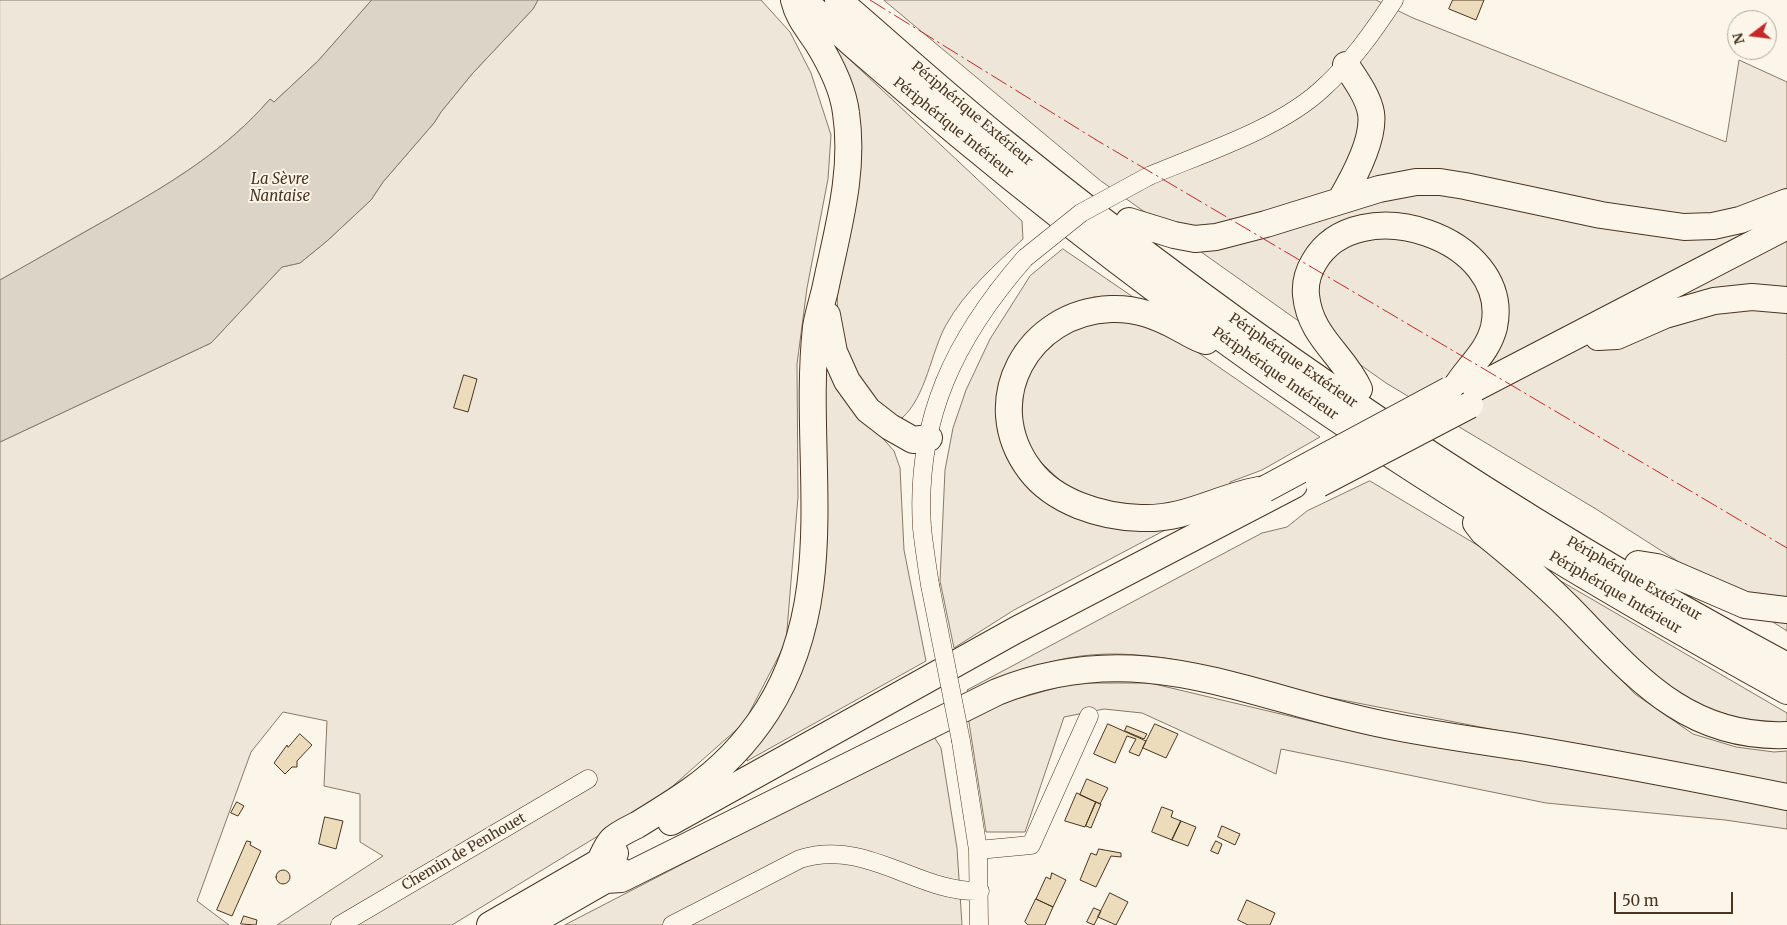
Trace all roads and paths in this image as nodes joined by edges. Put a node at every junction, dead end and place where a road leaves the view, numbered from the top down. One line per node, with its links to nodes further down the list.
1 (794, 0): 12 (highway)
2 (803, 0): 15 (highway, Périphérique Intérieur)
3 (838, 0): 6 (highway, Périphérique Extérieur)
4 (1394, 0): 5 (street)
5 (1346, 65): 7 (highway); 18 (street, bridge)
6 (1008, 146): 9 (highway); 26 (highway, Périphérique Extérieur)
7 (1340, 201): 8 (highway); 9 (highway)
8 (1787, 202)
9 (1129, 221): 16 (highway)
10 (1787, 226): 17 (highway)
11 (1787, 240): 14 (highway)
12 (824, 295): 18 (highway); 34 (highway)
13 (1787, 300): 14 (highway)
14 (1598, 338): 17 (highway)
15 (1227, 342): 20 (highway); 21 (highway, Périphérique Intérieur)
16 (1359, 389): 17 (highway); 22 (highway)
17 (1458, 395): 19 (highway, bridge); 20 (highway, bridge)
18 (929, 438): 33 (street, bridge)
19 (1314, 481): 24 (highway); 32 (highway)
20 (1265, 489): 24 (highway)
21 (1466, 504): 27 (highway, Périphérique Intérieur); 29 (highway)
22 (1638, 564): 23 (highway); 25 (highway)
23 (1787, 610)
24 (1016, 630): 32 (highway)
25 (1787, 650)
26 (1787, 666)
27 (1787, 691)
28 (1089, 716): 33 (street)
29 (1787, 735)
30 (588, 779): 36 (street, Chemin de Penhouet)
31 (1787, 797): 34 (highway)
32 (651, 843): 34 (highway)
33 (978, 850): 35 (street)
34 (603, 871): 37 (highway); 38 (highway)
35 (980, 891): 39 (street); 40 (street)
36 (340, 925)
37 (490, 925)
38 (527, 925)
39 (672, 925)
40 (979, 925)

